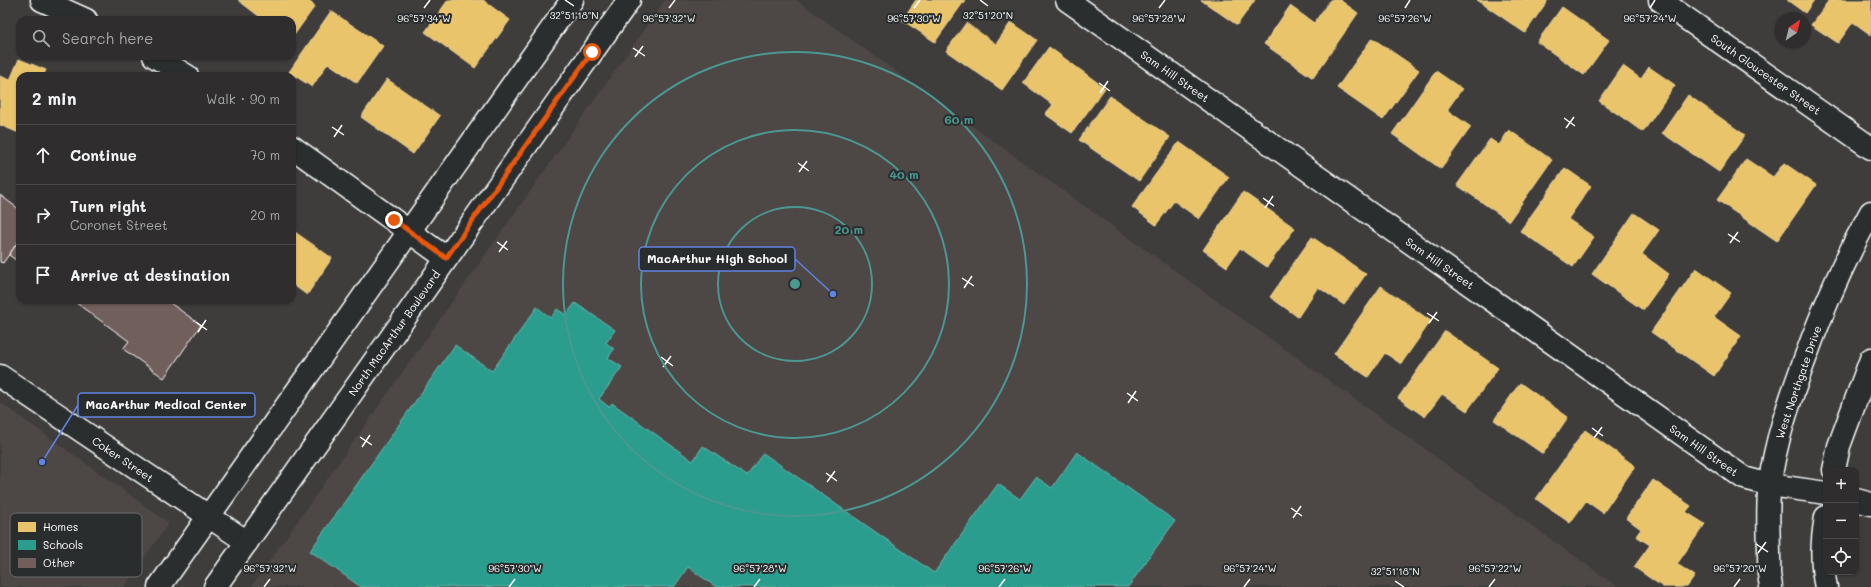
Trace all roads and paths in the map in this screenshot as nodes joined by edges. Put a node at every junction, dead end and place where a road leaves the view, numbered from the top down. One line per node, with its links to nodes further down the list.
1 (42, 0): 6 (main road)
2 (572, 0): 12 (main road)
3 (629, 0): 13 (main road, North MacArthur Boulevard)
4 (1067, 0): 17 (main road, Sam Hill Street)
5 (1660, 0): 9 (main road, South Gloucester Street)
6 (77, 16)
7 (161, 60): 8 (main road)
8 (181, 72)
9 (1871, 148)
10 (296, 150): 12 (main road)
11 (1871, 212): 17 (main road, West Northgate Drive)
12 (410, 231): 13 (main road); 21 (main road)
13 (446, 258): 23 (main road, North MacArthur Boulevard)
14 (1871, 359): 16 (main road)
15 (0, 376): 21 (main road, Coker Street)
16 (1834, 467)
17 (1770, 485): 18 (main road, Sam Hill Street); 26 (main road, West Northgate Drive)
18 (1823, 493)
19 (1859, 501): 20 (main road)
20 (1871, 504)
21 (208, 517): 23 (main road, Coker Street); 24 (main road)
22 (1824, 539): 27 (main road)
23 (247, 542): 25 (main road, North MacArthur Boulevard)
24 (158, 587)
25 (215, 587)
26 (1772, 587)
27 (1826, 587)

